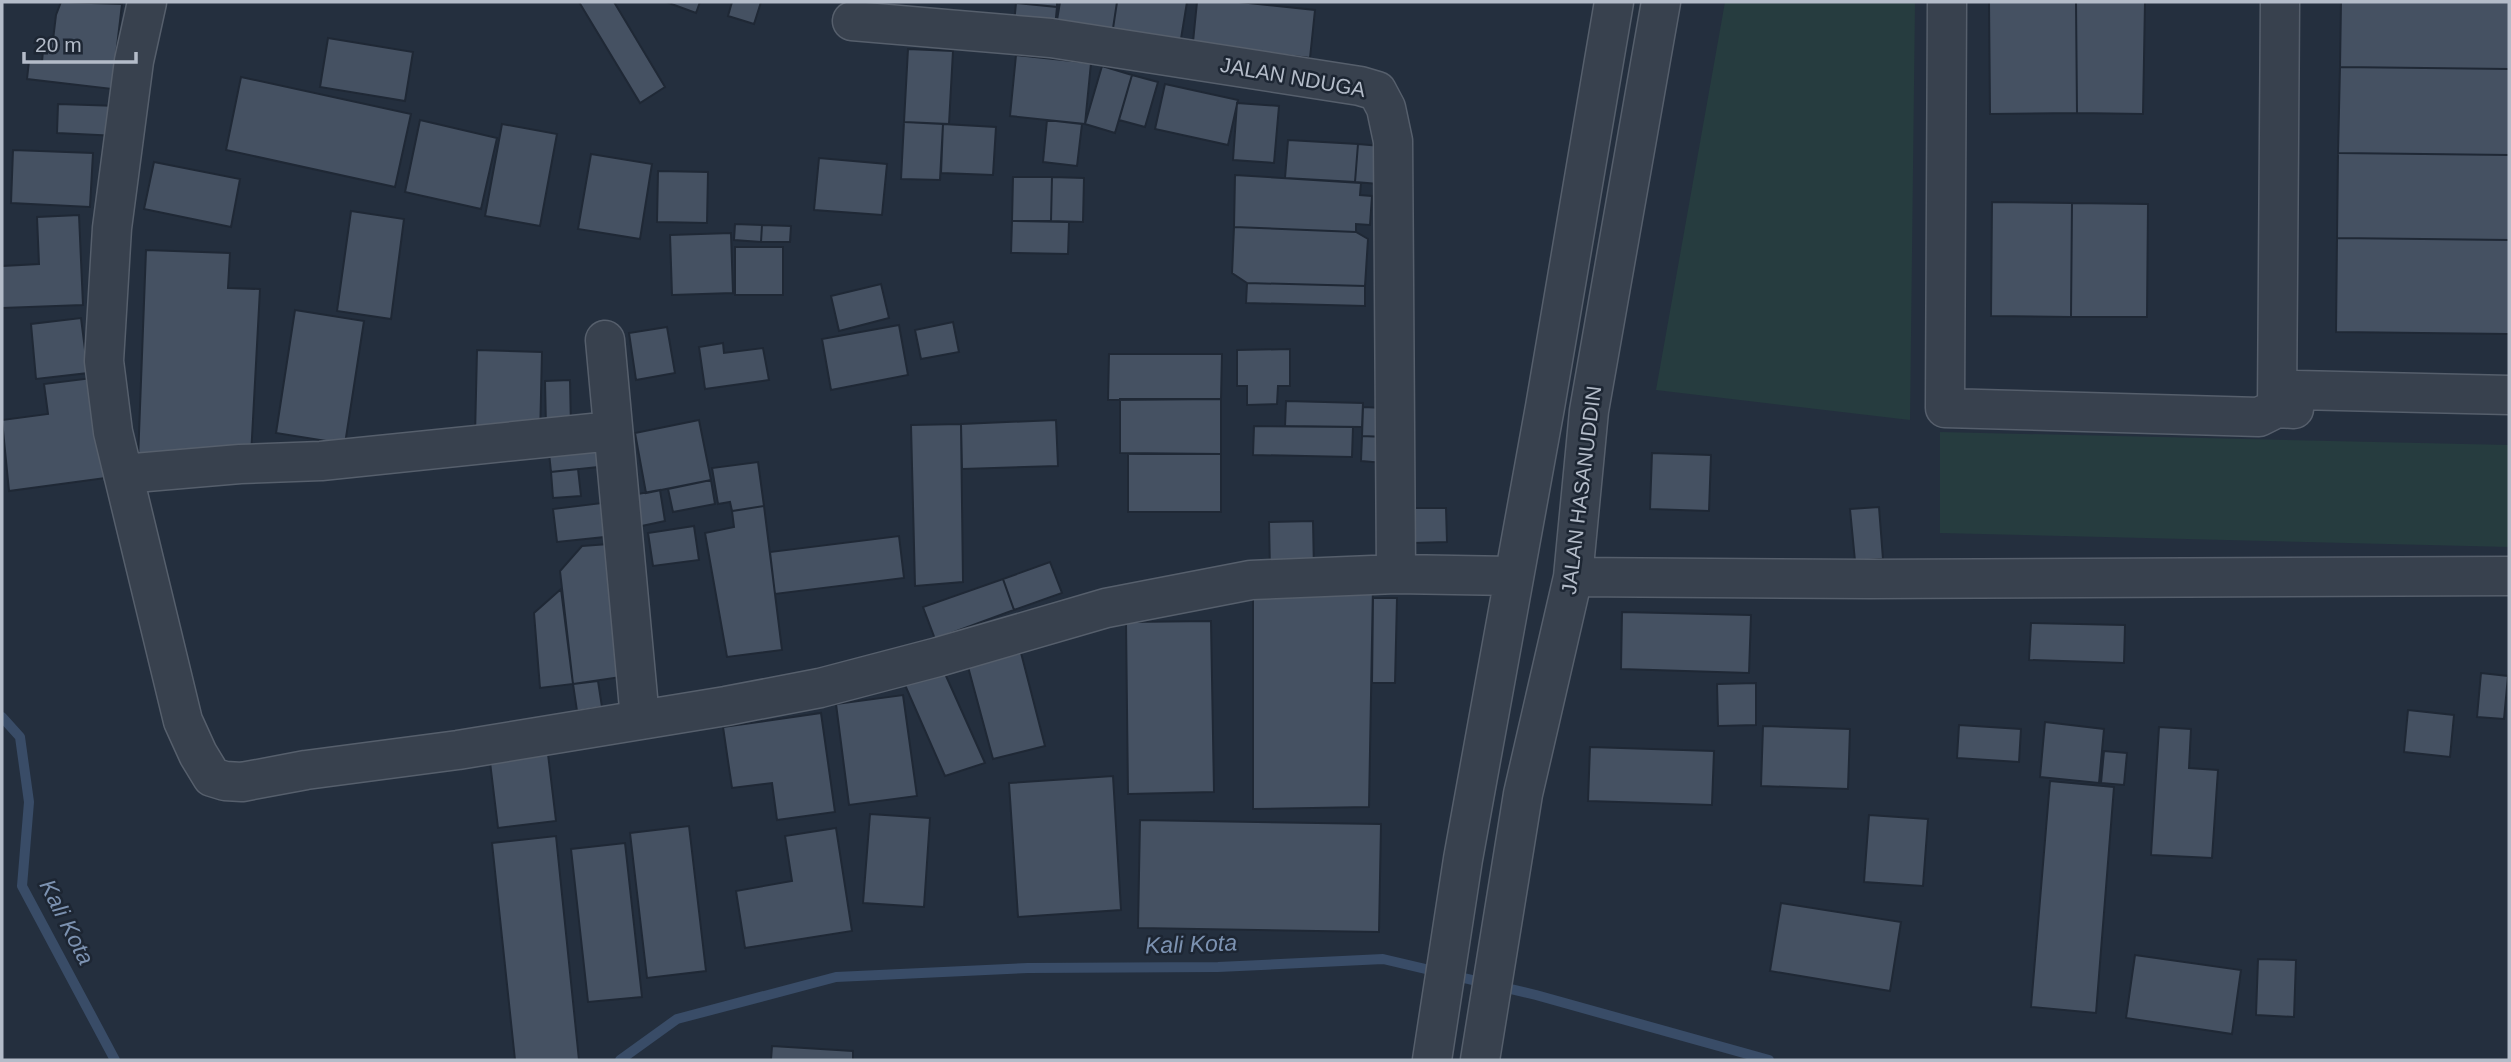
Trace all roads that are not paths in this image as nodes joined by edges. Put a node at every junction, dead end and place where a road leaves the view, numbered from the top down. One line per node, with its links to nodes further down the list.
1 (147, 2): 14 (street)
2 (1614, 2): 16 (street)
3 (1661, 2): 18 (street, JALAN HASANUDDIN)
4 (1947, 2): 10 (street)
5 (2280, 2): 10 (street)
6 (2300, 2): 10 (street)
7 (852, 20): 15 (street, JALAN NDUGA)
8 (605, 340): 13 (street)
9 (2509, 377): 10 (street)
10 (2290, 391): 11 (street); 12 (street)
11 (2509, 395)
12 (2509, 414)
13 (612, 431): 14 (street); 19 (street)
14 (123, 474): 19 (street)
15 (1396, 574): 16 (street); 19 (street)
16 (1513, 576): 20 (street)
17 (2509, 576): 18 (street)
18 (1573, 577): 21 (street, JALAN HASANUDDIN)
19 (640, 719)
20 (1433, 1053)
21 (1481, 1058)

